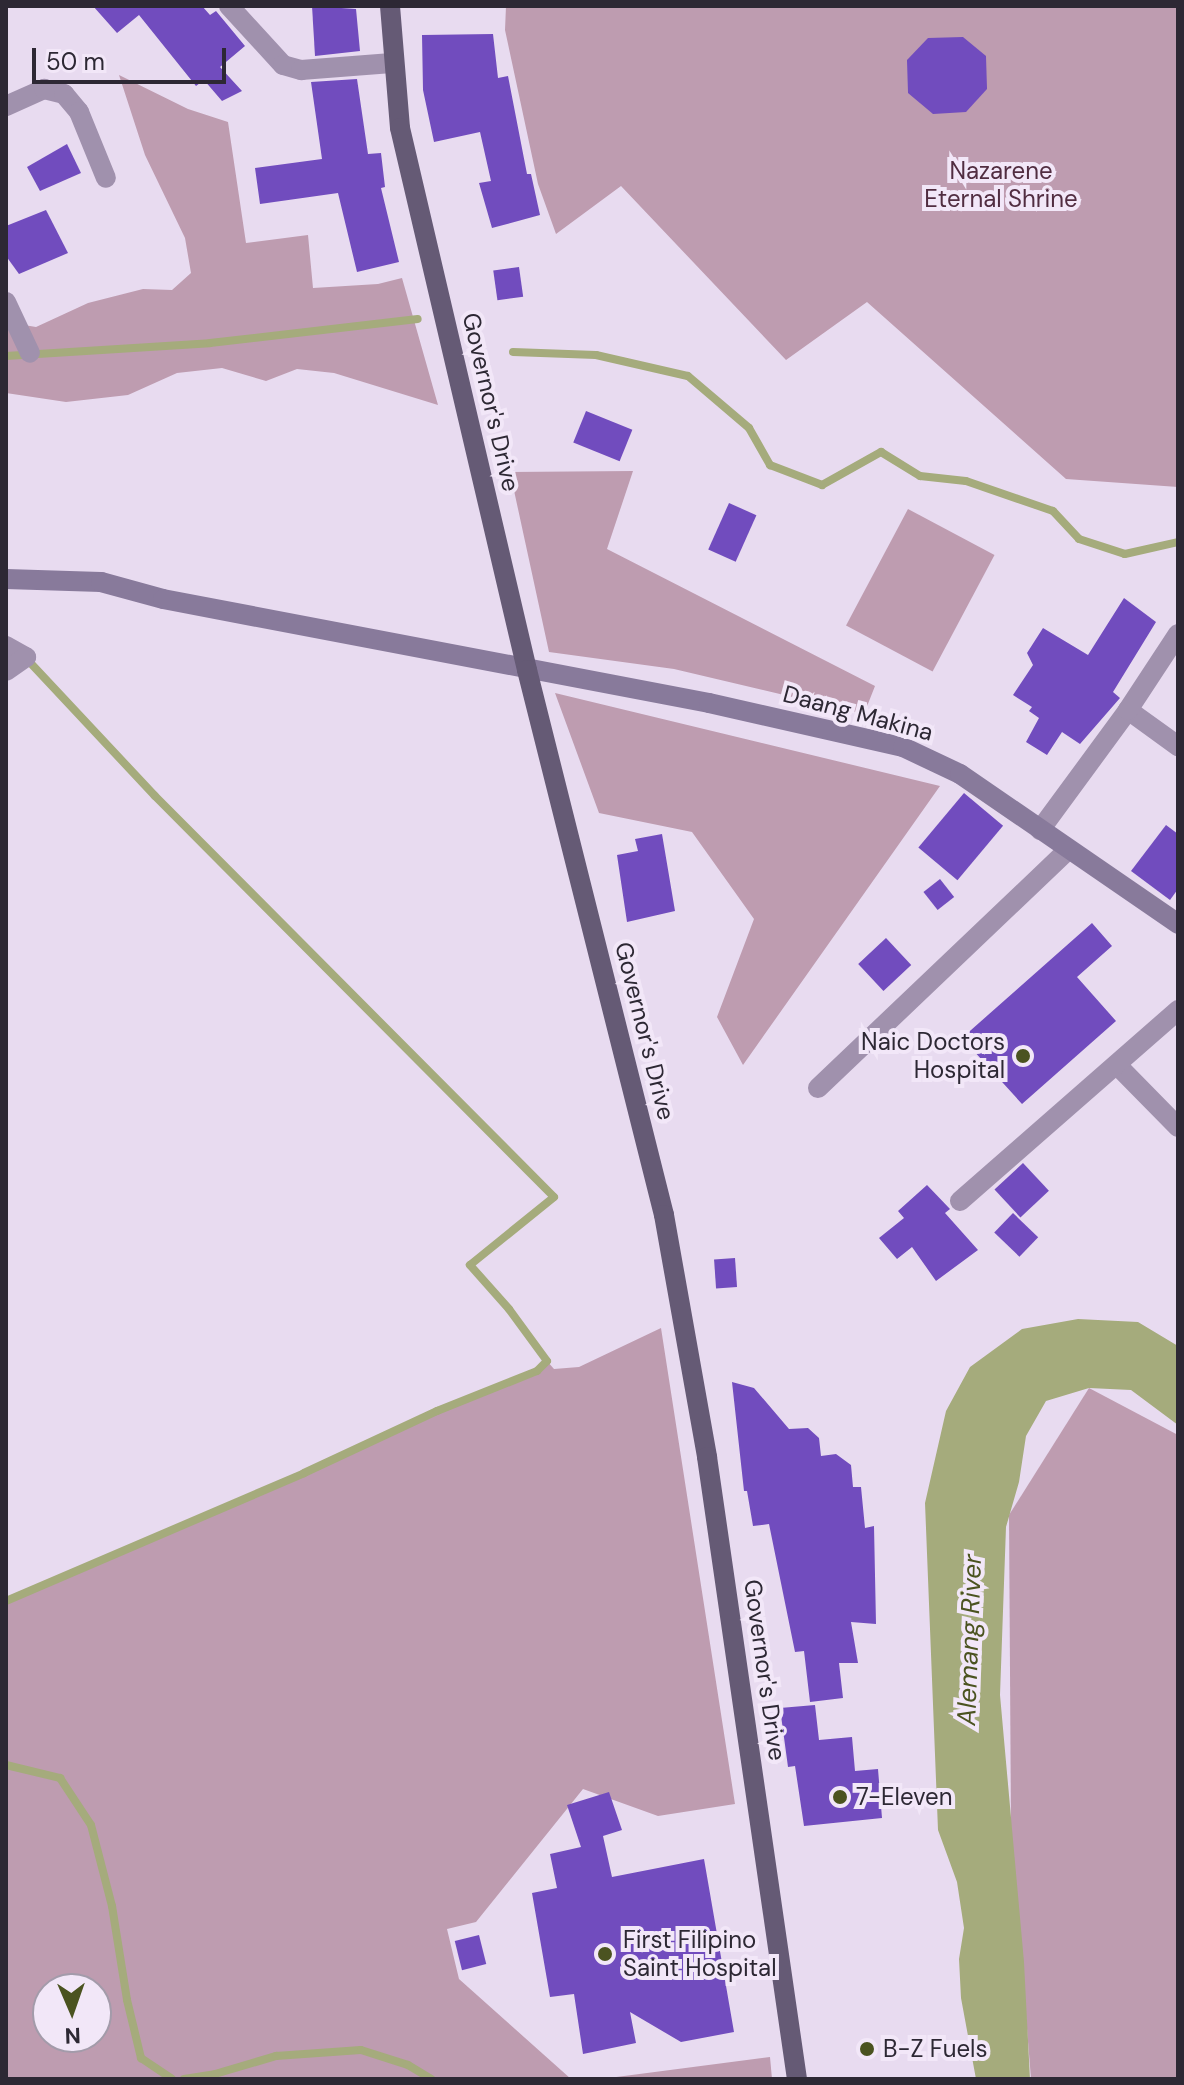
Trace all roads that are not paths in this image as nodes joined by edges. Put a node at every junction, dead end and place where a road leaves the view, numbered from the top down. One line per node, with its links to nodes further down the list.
1 (229, 6): 3 (street)
2 (390, 6): 3 (main road, Governor's Drive)
3 (392, 63): 11 (main road, Governor's Drive)
4 (6, 106): 5 (street)
5 (106, 178)
6 (6, 302): 7 (street)
7 (30, 353)
8 (6, 579): 11 (street, Daang Makina)
9 (1178, 634): 13 (street)
10 (6, 646): 12 (street)
11 (527, 670): 15 (street, Daang Makina); 23 (main road, Governor's Drive)
12 (6, 671)
13 (1128, 710): 14 (street); 15 (street)
14 (1178, 746)
15 (1040, 830): 16 (street, Daang Makina)
16 (1068, 850): 17 (street, Daang Makina); 20 (street)
17 (1178, 924)
18 (1178, 1010): 19 (street)
19 (1118, 1066): 21 (street); 22 (street)
20 (818, 1088)
21 (1178, 1127)
22 (960, 1201)
23 (797, 2079)

